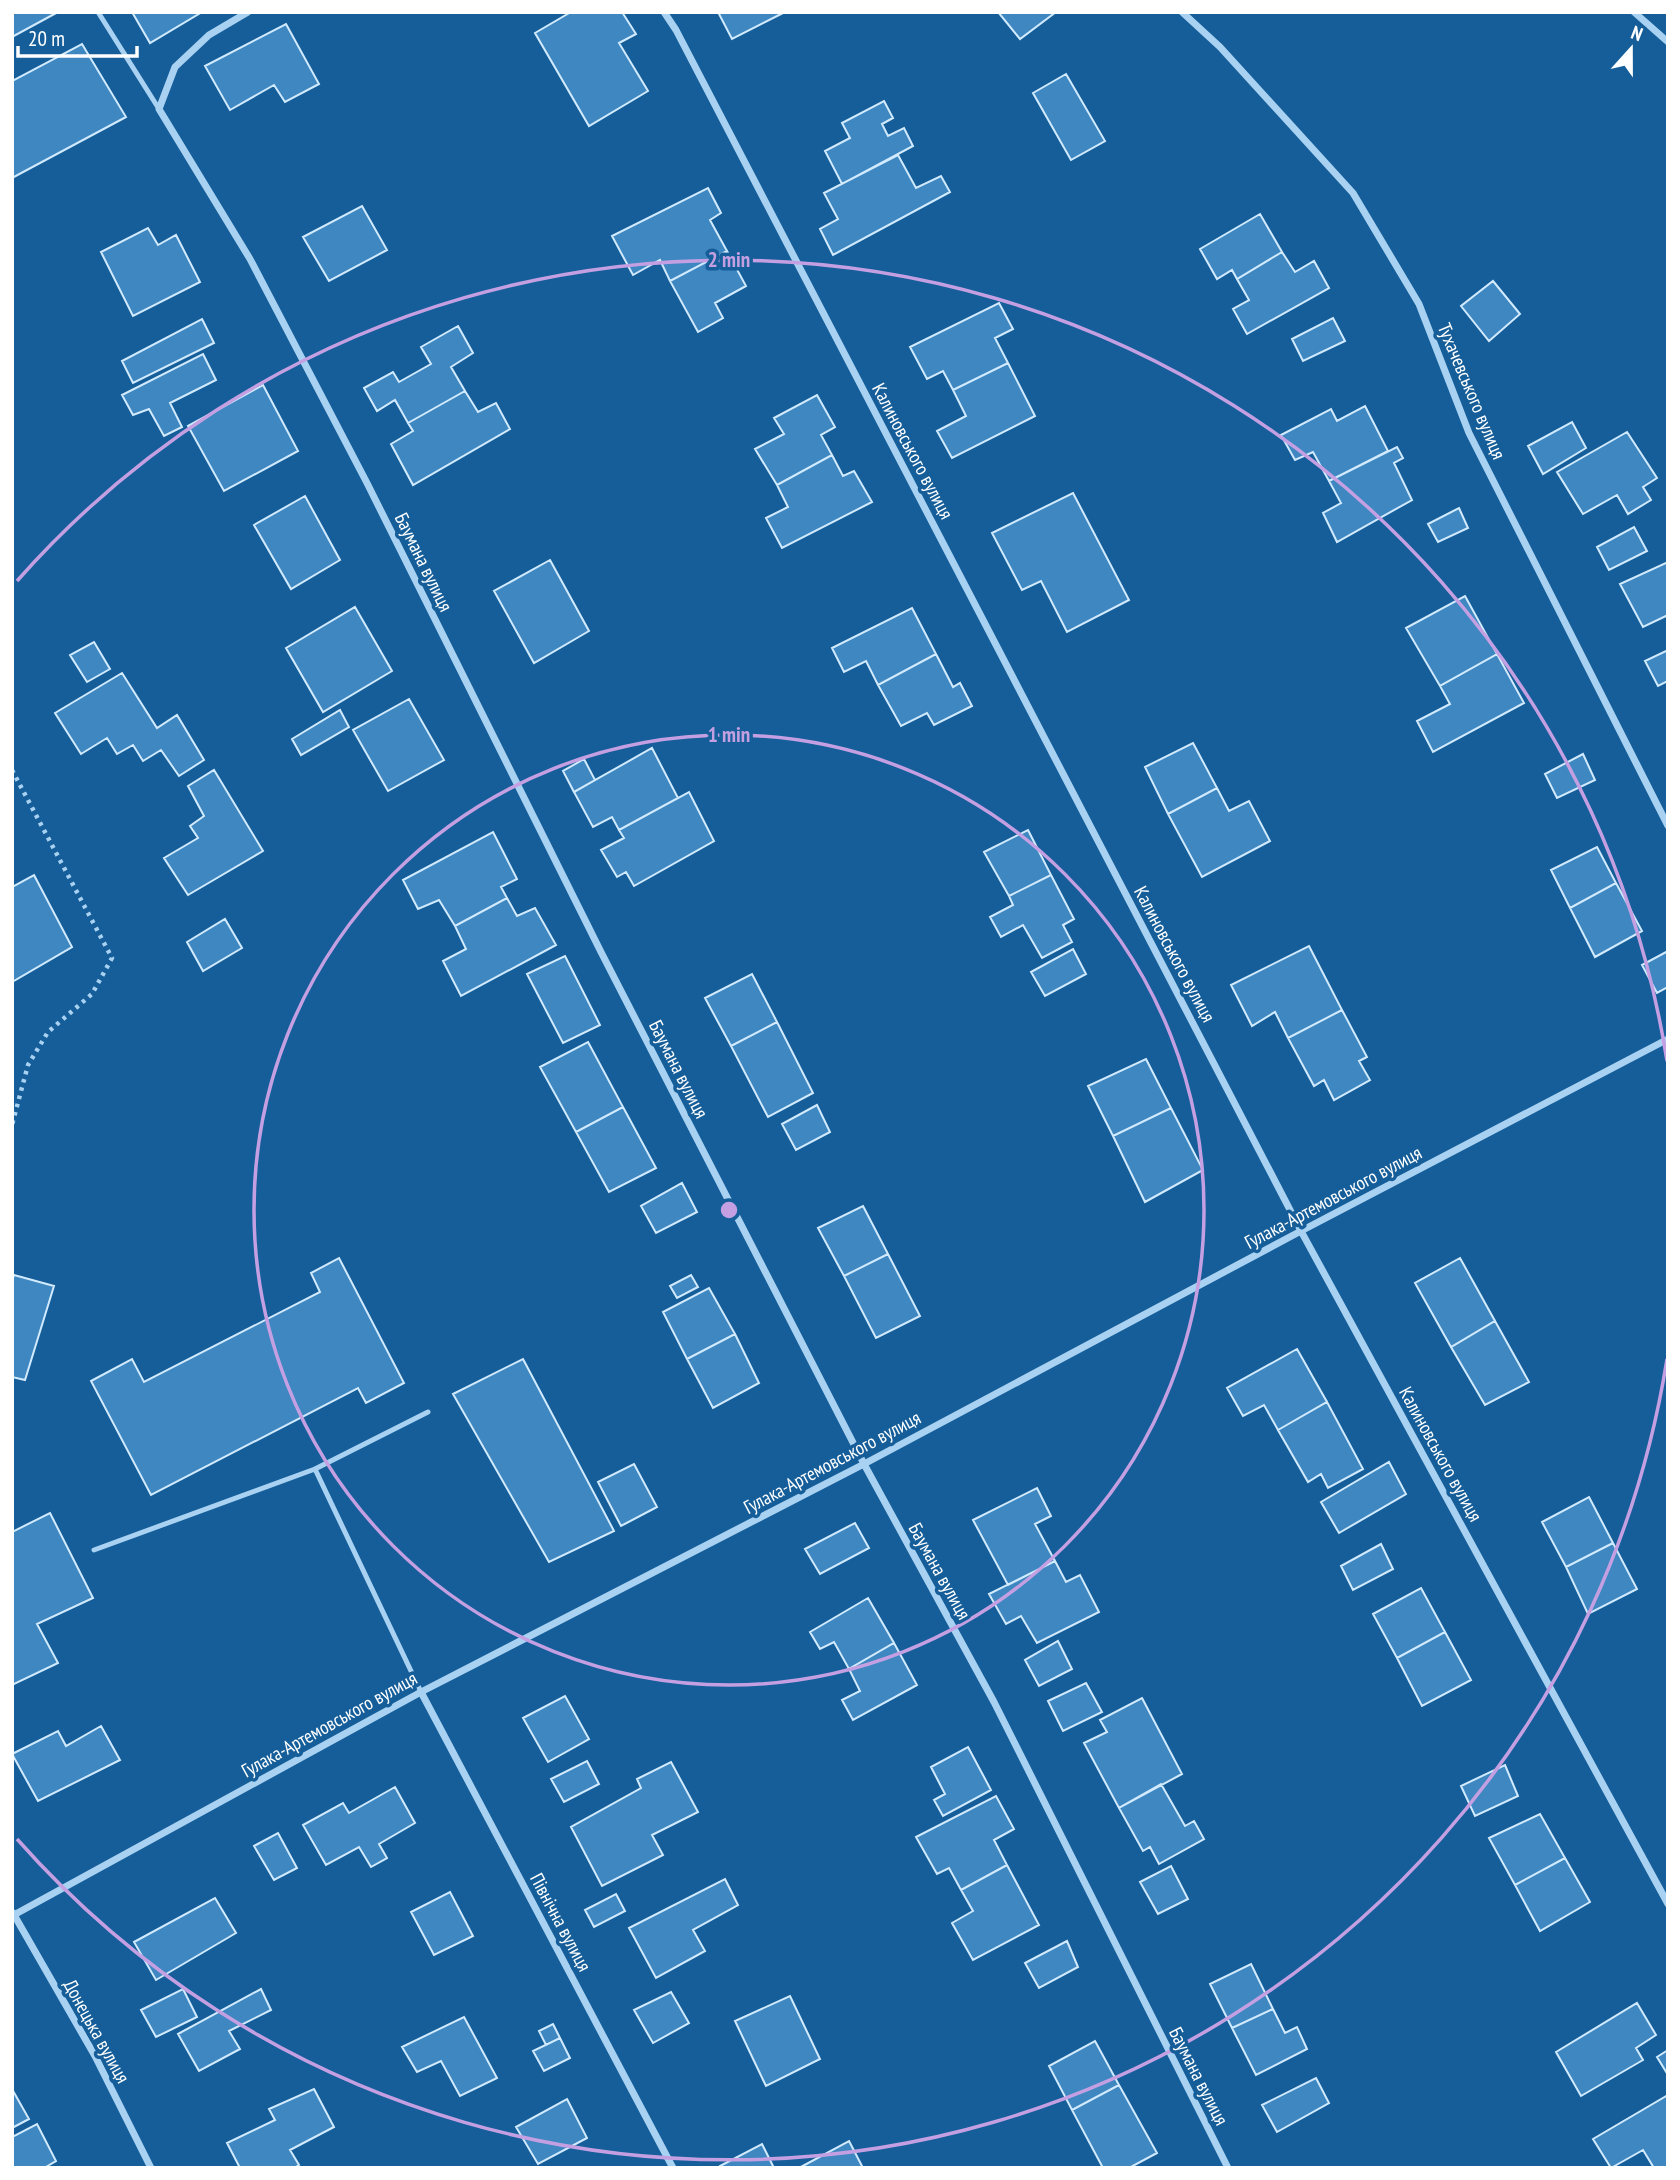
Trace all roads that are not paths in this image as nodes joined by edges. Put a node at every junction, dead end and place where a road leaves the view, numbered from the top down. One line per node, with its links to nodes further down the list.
1 (98, 12): 7 (lane)
2 (248, 12): 7 (street)
3 (664, 12): 10 (street, Калиновського вулиця)
4 (1182, 12): 8 (street, Тухачевського вулиця)
5 (1634, 12): 6 (street)
6 (1668, 42)
7 (159, 109): 12 (street, Баумана вулиця)
8 (1668, 826)
9 (1668, 1039): 10 (street, Гулака-Артемовського вулиця)
10 (1301, 1231): 12 (street, Гулака-Артемовського вулиця); 16 (street, Калиновського вулиця)
11 (428, 1412): 13 (lane)
12 (864, 1464): 15 (street, Гулака-Артемовського вулиця); 20 (street, Баумана вулиця)
13 (315, 1469): 14 (lane); 15 (lane)
14 (93, 1550)
15 (421, 1692): 17 (street, Гулака-Артемовського вулиця); 19 (street, Північна вулиця)
16 (1668, 1905)
17 (13, 1914): 18 (street, Донецька вулиця)
18 (151, 2168)
19 (673, 2168)
20 (1227, 2168)

